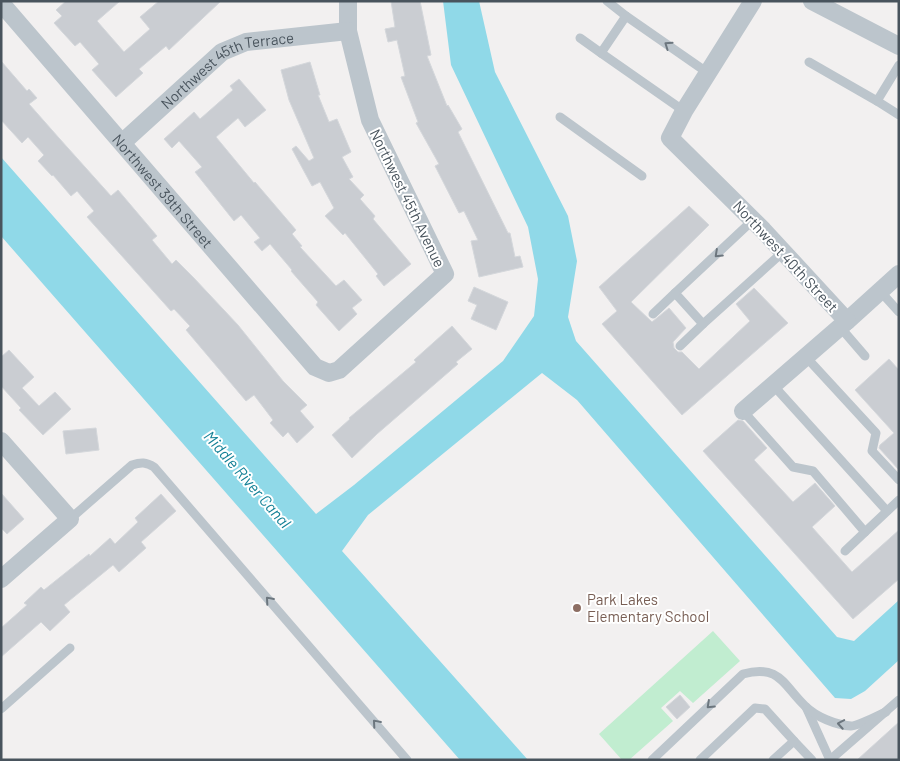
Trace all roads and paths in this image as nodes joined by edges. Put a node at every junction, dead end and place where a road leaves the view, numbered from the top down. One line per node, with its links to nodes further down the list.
1 (348, 1): 7 (street, Northwest 45th Avenue)
2 (607, 1): 6 (lane)
3 (753, 1): 13 (street)
4 (812, 1): 9 (street)
5 (6, 4): 18 (street, Northwest 39th Street)
6 (626, 16): 10 (lane); 13 (lane, one-way to 6)
7 (348, 30): 18 (street, Northwest 45th Terrace); 32 (street, Northwest 45th Avenue)
8 (580, 38): 10 (lane)
9 (899, 46)
10 (601, 53): 15 (lane)
11 (809, 62): 14 (lane)
12 (899, 65): 14 (lane)
13 (708, 73): 15 (street)
14 (877, 101): 16 (lane)
15 (684, 111): 20 (street, Northwest 40th Street)
16 (899, 115)
17 (560, 117): 19 (lane)
18 (123, 142): 32 (street, Northwest 39th Street)
19 (642, 176)
20 (753, 220): 21 (street, Northwest 40th Street); 24 (lane, one-way to 24)
21 (783, 252): 27 (lane); 28 (street, Northwest 40th Street)
22 (899, 274): 23 (street)
23 (880, 291): 25 (lane); 28 (street)
24 (675, 293): 26 (lane); 27 (lane)
25 (899, 312)
26 (653, 314)
27 (703, 324): 29 (lane)
28 (843, 324): 30 (lane); 31 (street, Northwest 40th Street)
29 (680, 346)
30 (865, 356)
31 (806, 357): 33 (street, Northwest 40th Street); 36 (lane)
32 (329, 373)
33 (773, 385): 34 (street, Northwest 40th Street); 38 (lane)
34 (743, 411): 40 (lane)
35 (1, 441): 39 (street)
36 (899, 480)
37 (899, 500): 38 (lane)
38 (887, 511): 40 (lane)
39 (70, 519): 42 (street); 50 (lane, one-way to 39)
40 (865, 532): 41 (lane)
41 (845, 551)
42 (1, 579)
43 (70, 648): 46 (lane)
44 (899, 700): 47 (lane)
45 (806, 707): 47 (lane, one-way to 45); 49 (lane, one-way to 49); 56 (lane)
46 (1, 709)
47 (886, 712): 56 (lane)
48 (794, 741): 53 (lane); 54 (lane); 55 (lane)
49 (659, 752): 51 (lane); 52 (lane)
50 (408, 760)
51 (652, 760)
52 (665, 760)
53 (700, 760)
54 (773, 760)
55 (812, 760)
56 (830, 760)

